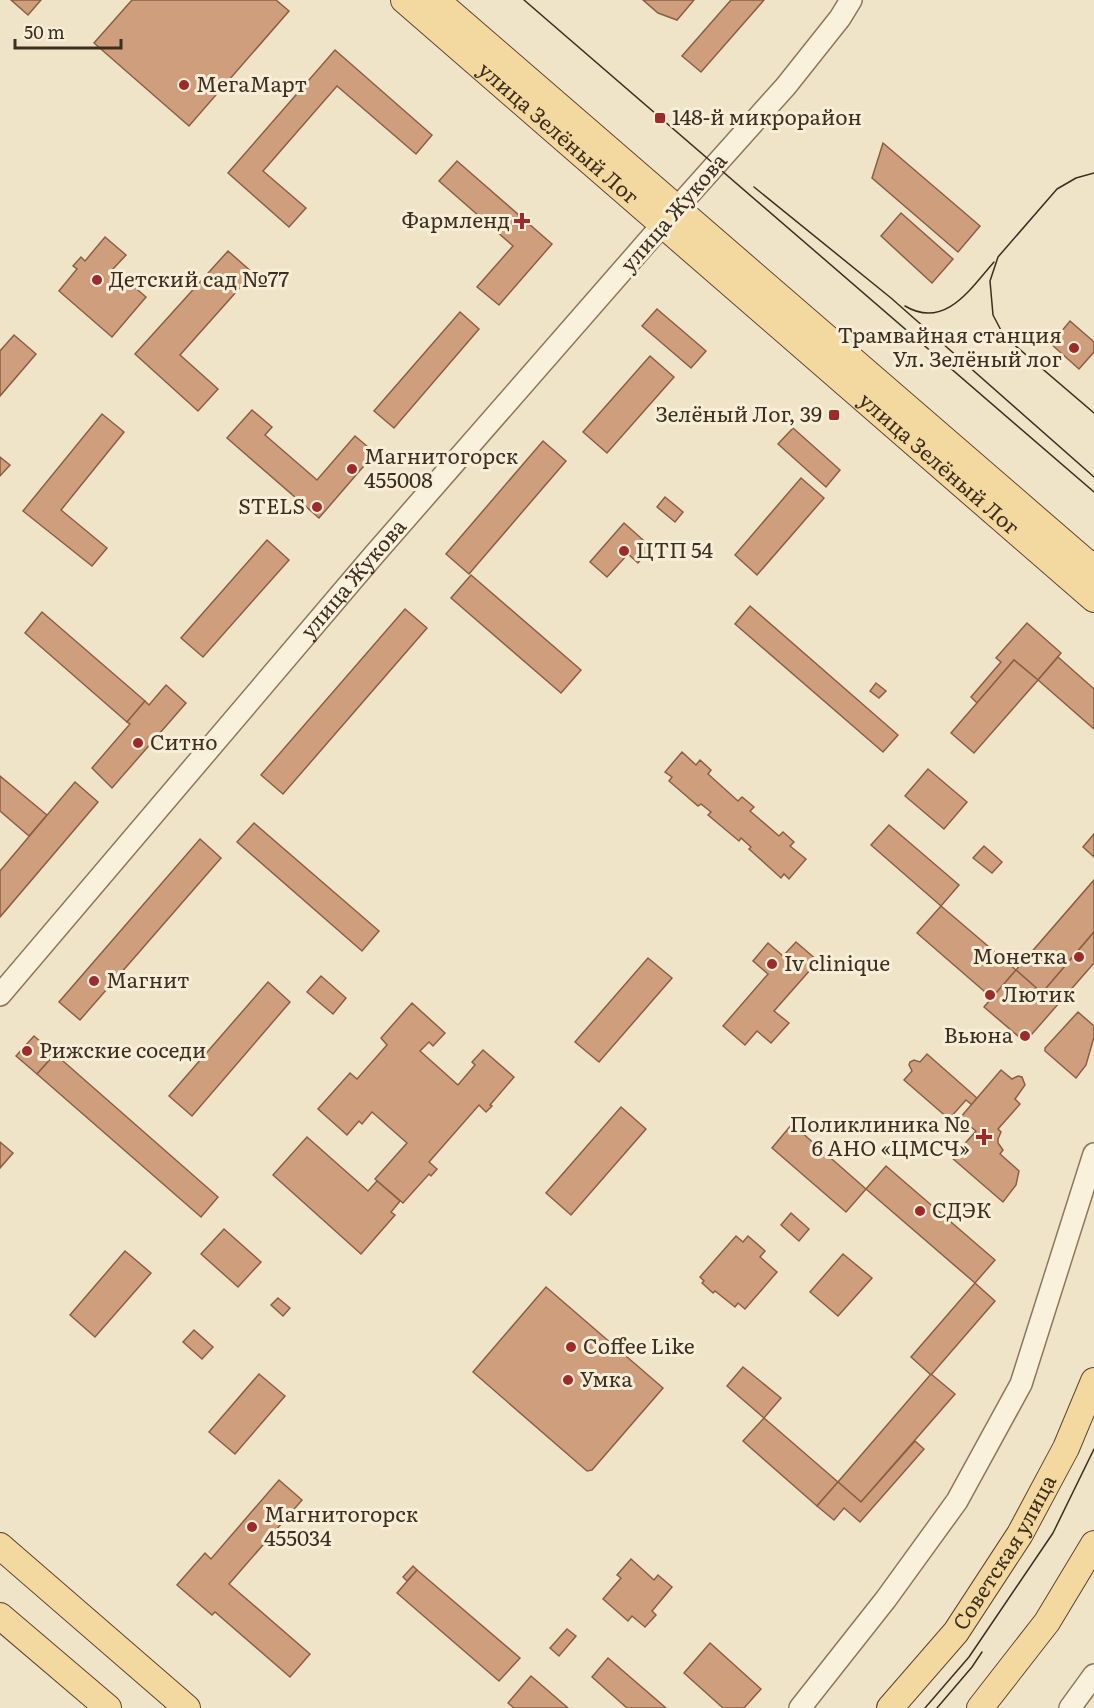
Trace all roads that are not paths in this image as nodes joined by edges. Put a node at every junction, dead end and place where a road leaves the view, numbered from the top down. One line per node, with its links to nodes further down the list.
1 (404, 0): 4 (main road, улица Зелёный Лог)
2 (436, 0): 4 (main road, улица Зелёный Лог)
3 (851, 0): 4 (street, улица Жукова)
4 (670, 216): 5 (main road, улица Зелёный Лог); 6 (main road, улица Зелёный Лог); 7 (street, улица Жукова)
5 (1094, 569)
6 (1094, 599)
7 (0, 995)
8 (1094, 1155): 16 (street)
9 (1094, 1381): 17 (main road, Советская улица)
10 (1094, 1544): 18 (main road)
11 (0, 1546): 15 (main road)
12 (0, 1616): 14 (main road)
13 (1094, 1675): 19 (street)
14 (108, 1708)
15 (187, 1708)
16 (800, 1708)
17 (890, 1708)
18 (980, 1708)
19 (1070, 1708)

